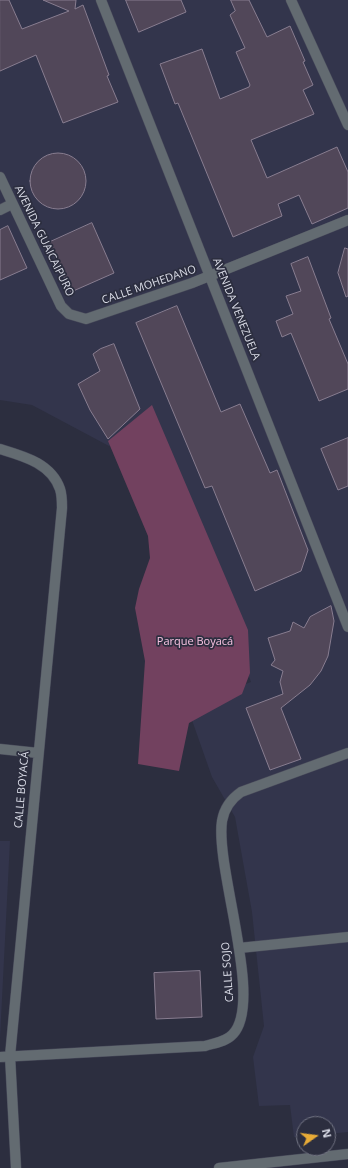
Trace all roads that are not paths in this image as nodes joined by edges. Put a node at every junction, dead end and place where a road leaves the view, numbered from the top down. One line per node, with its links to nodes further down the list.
1 (101, 0): 8 (street, AVENIDA VENEZUELA)
2 (290, 0): 3 (street)
3 (348, 125)
4 (0, 177): 5 (street, AVENIDA GUAICAIPURO)
5 (12, 204): 6 (street); 9 (street, AVENIDA GUAICAIPURO)
6 (0, 210)
7 (348, 220): 8 (street, CALLE MOHEDANO)
8 (210, 276): 9 (street, CALLE MOHEDANO); 11 (street, AVENIDA VENEZUELA)
9 (69, 314)
10 (0, 449): 13 (street, CALLE BOYACÁ)
11 (348, 627)
12 (0, 749): 13 (street)
13 (38, 753): 17 (street, CALLE BOYACÁ)
14 (348, 753): 16 (street, CALLE SOJO)
15 (348, 936): 16 (street)
16 (239, 948): 17 (street, CALLE SOJO)
17 (5, 1056): 19 (street, CALLE BOYACÁ)
18 (348, 1154): 20 (street)
19 (16, 1168)
20 (219, 1168)

